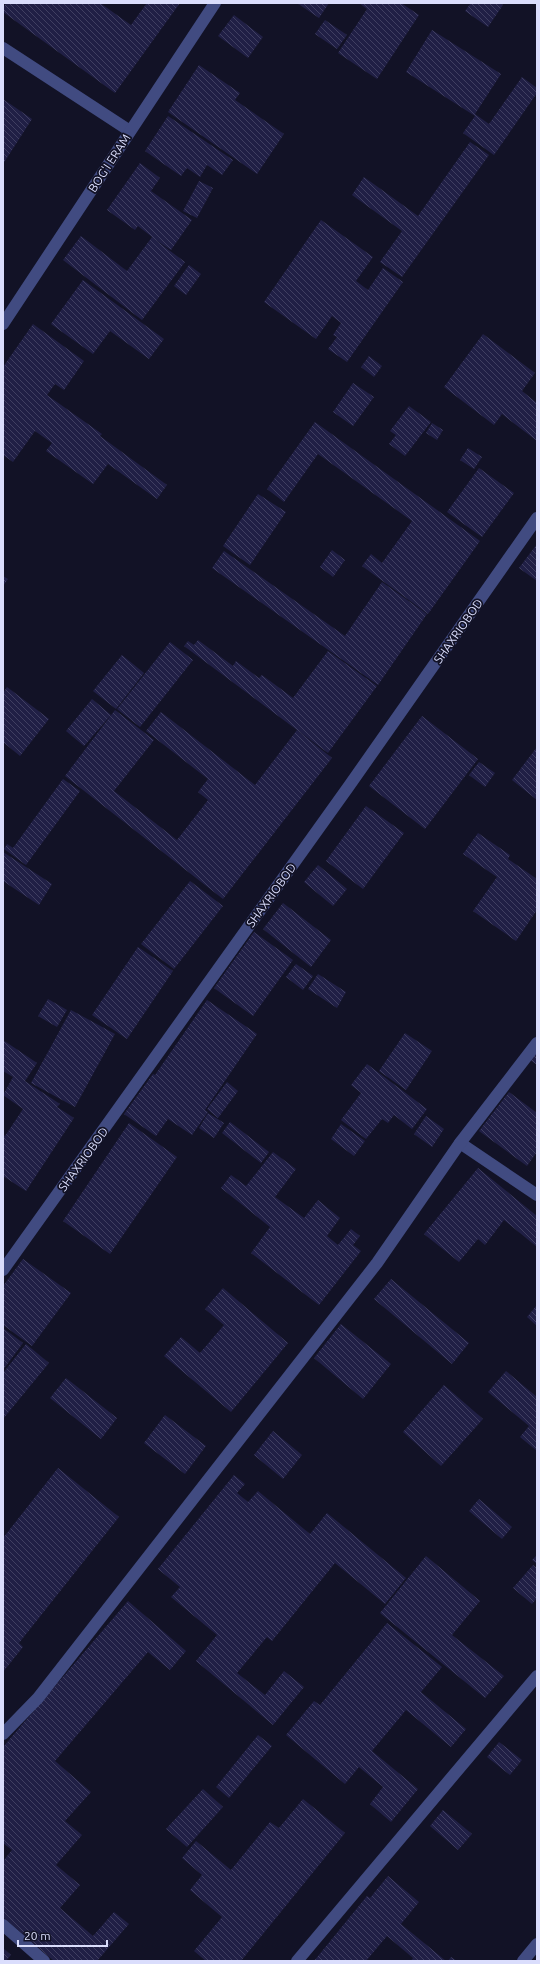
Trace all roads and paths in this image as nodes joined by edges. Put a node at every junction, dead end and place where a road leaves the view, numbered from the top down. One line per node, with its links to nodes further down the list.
1 (215, 3): 3 (street, BOG'I ERAM)
2 (3, 48): 3 (street)
3 (130, 131): 4 (street, BOG'I ERAM)
4 (3, 324)
5 (537, 518): 9 (street, SHAXRIOBOD)
6 (537, 1043): 7 (street)
7 (460, 1143): 8 (street); 11 (street)
8 (537, 1194)
9 (3, 1270)
10 (537, 1676): 15 (street)
11 (3, 1734)
12 (3, 1925): 14 (street)
13 (537, 1944): 16 (street)
14 (44, 1961)
15 (297, 1961)
16 (523, 1961)

